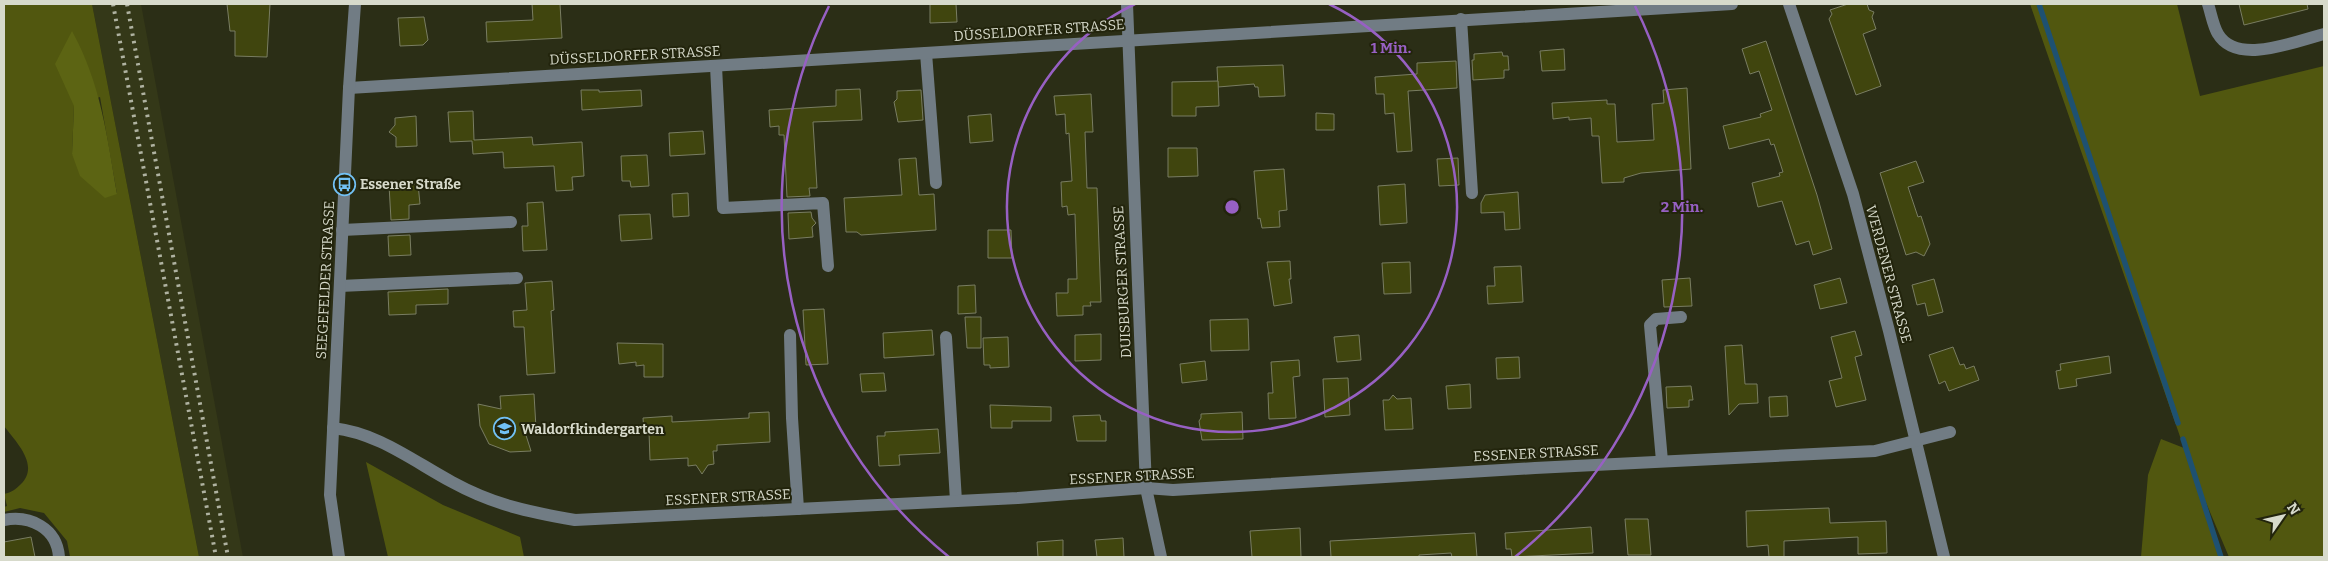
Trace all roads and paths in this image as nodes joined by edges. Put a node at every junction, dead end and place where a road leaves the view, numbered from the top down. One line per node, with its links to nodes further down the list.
1 (354, 4): 11 (street, SEEGEFELDER STRASSE)
2 (1127, 4): 8 (street, DUISBURGER STRASSE)
3 (1732, 4): 6 (street, DÜSSELDORFER STRASSE)
4 (1789, 4): 24 (street, WERDENER STRASSE)
5 (2208, 4): 7 (street)
6 (1461, 19): 8 (street, DÜSSELDORFER STRASSE); 13 (street)
7 (2324, 34)
8 (1127, 39): 9 (street, DÜSSELDORFER STRASSE); 26 (street, DUISBURGER STRASSE)
9 (926, 53): 10 (street, DÜSSELDORFER STRASSE); 12 (street)
10 (716, 66): 11 (street, DÜSSELDORFER STRASSE); 16 (street)
11 (349, 88): 15 (street, SEEGEFELDER STRASSE)
12 (936, 183)
13 (1472, 193)
14 (511, 222): 15 (street)
15 (342, 230): 18 (street, SEEGEFELDER STRASSE)
16 (828, 266)
17 (517, 278): 18 (street)
18 (340, 286): 22 (street, SEEGEFELDER STRASSE)
19 (1681, 317): 25 (street)
20 (790, 335): 28 (street)
21 (946, 337): 27 (street)
22 (332, 428): 28 (street, ESSENER STRASSE); 31 (street, SEEGEFELDER STRASSE)
23 (1950, 432): 24 (street, ESSENER STRASSE)
24 (1915, 441): 25 (street, ESSENER STRASSE); 33 (street, WERDENER STRASSE)
25 (1662, 461): 26 (street, ESSENER STRASSE)
26 (1146, 488): 27 (street, ESSENER STRASSE); 32 (street, DUISBURGER STRASSE)
27 (956, 501): 28 (street, ESSENER STRASSE)
28 (798, 509)
29 (4, 520): 30 (street)
30 (59, 557)
31 (339, 557)
32 (1162, 557)
33 (1944, 557)

